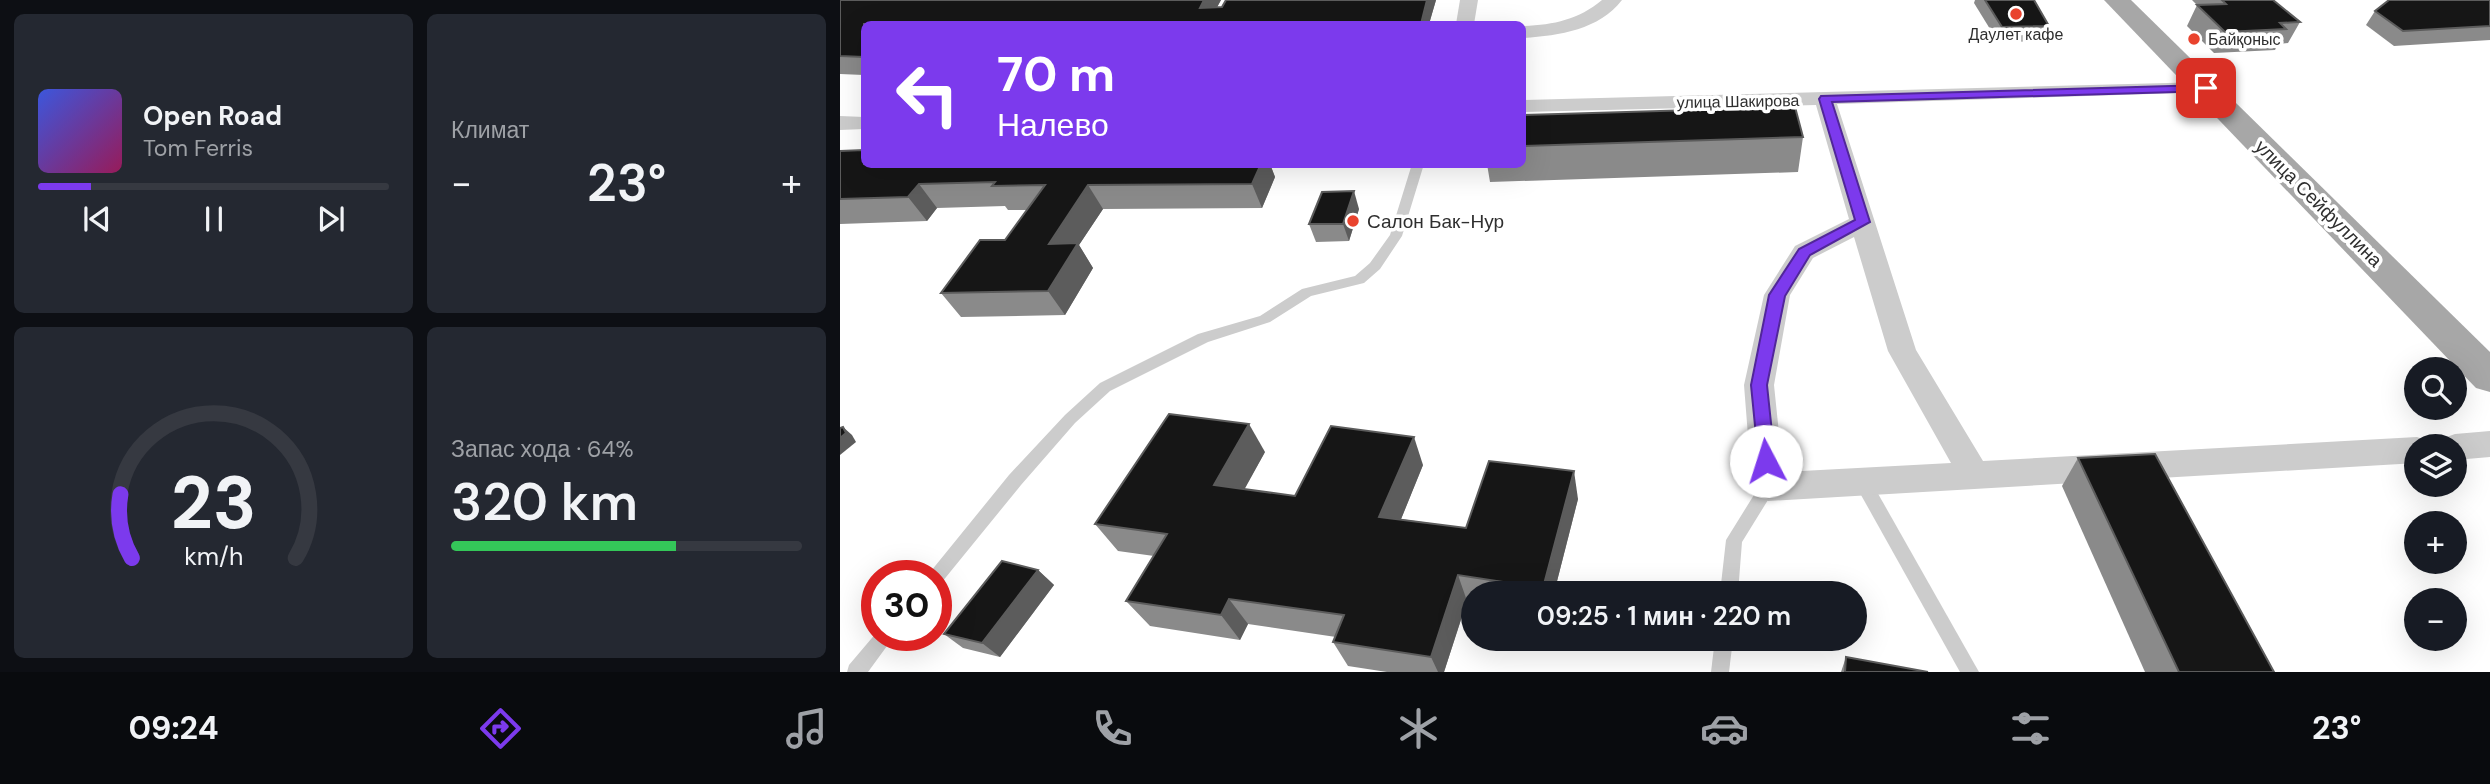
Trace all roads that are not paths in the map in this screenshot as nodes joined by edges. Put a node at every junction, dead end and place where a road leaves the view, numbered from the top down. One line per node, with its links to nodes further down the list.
1 (1469, 0): 4 (street)
2 (1613, 0): 5 (street)
3 (2117, 0): 6 (main road, улица Сейфуллина)
4 (1466, 21)
5 (1526, 32)
6 (2206, 88): 7 (street, улица Шакирова); 13 (main road, улица Сейфуллина)
7 (1825, 99): 8 (street, улица Шакирова); 12 (street)
8 (1526, 106)
9 (861, 122): 10 (street)
10 (840, 123)
11 (1417, 168): 20 (lane)
12 (1863, 222): 17 (street); 19 (street)
13 (2490, 377)
14 (2490, 444): 15 (street)
15 (2467, 446)
16 (2404, 451): 17 (street)
17 (1974, 475): 18 (street)
18 (1862, 481): 19 (street); 26 (lane)
19 (1768, 486): 21 (lane)
20 (949, 560)
21 (1729, 581)
22 (874, 651): 24 (lane)
23 (1723, 651): 25 (lane)
24 (856, 672)
25 (1720, 672)
26 (1969, 672)

